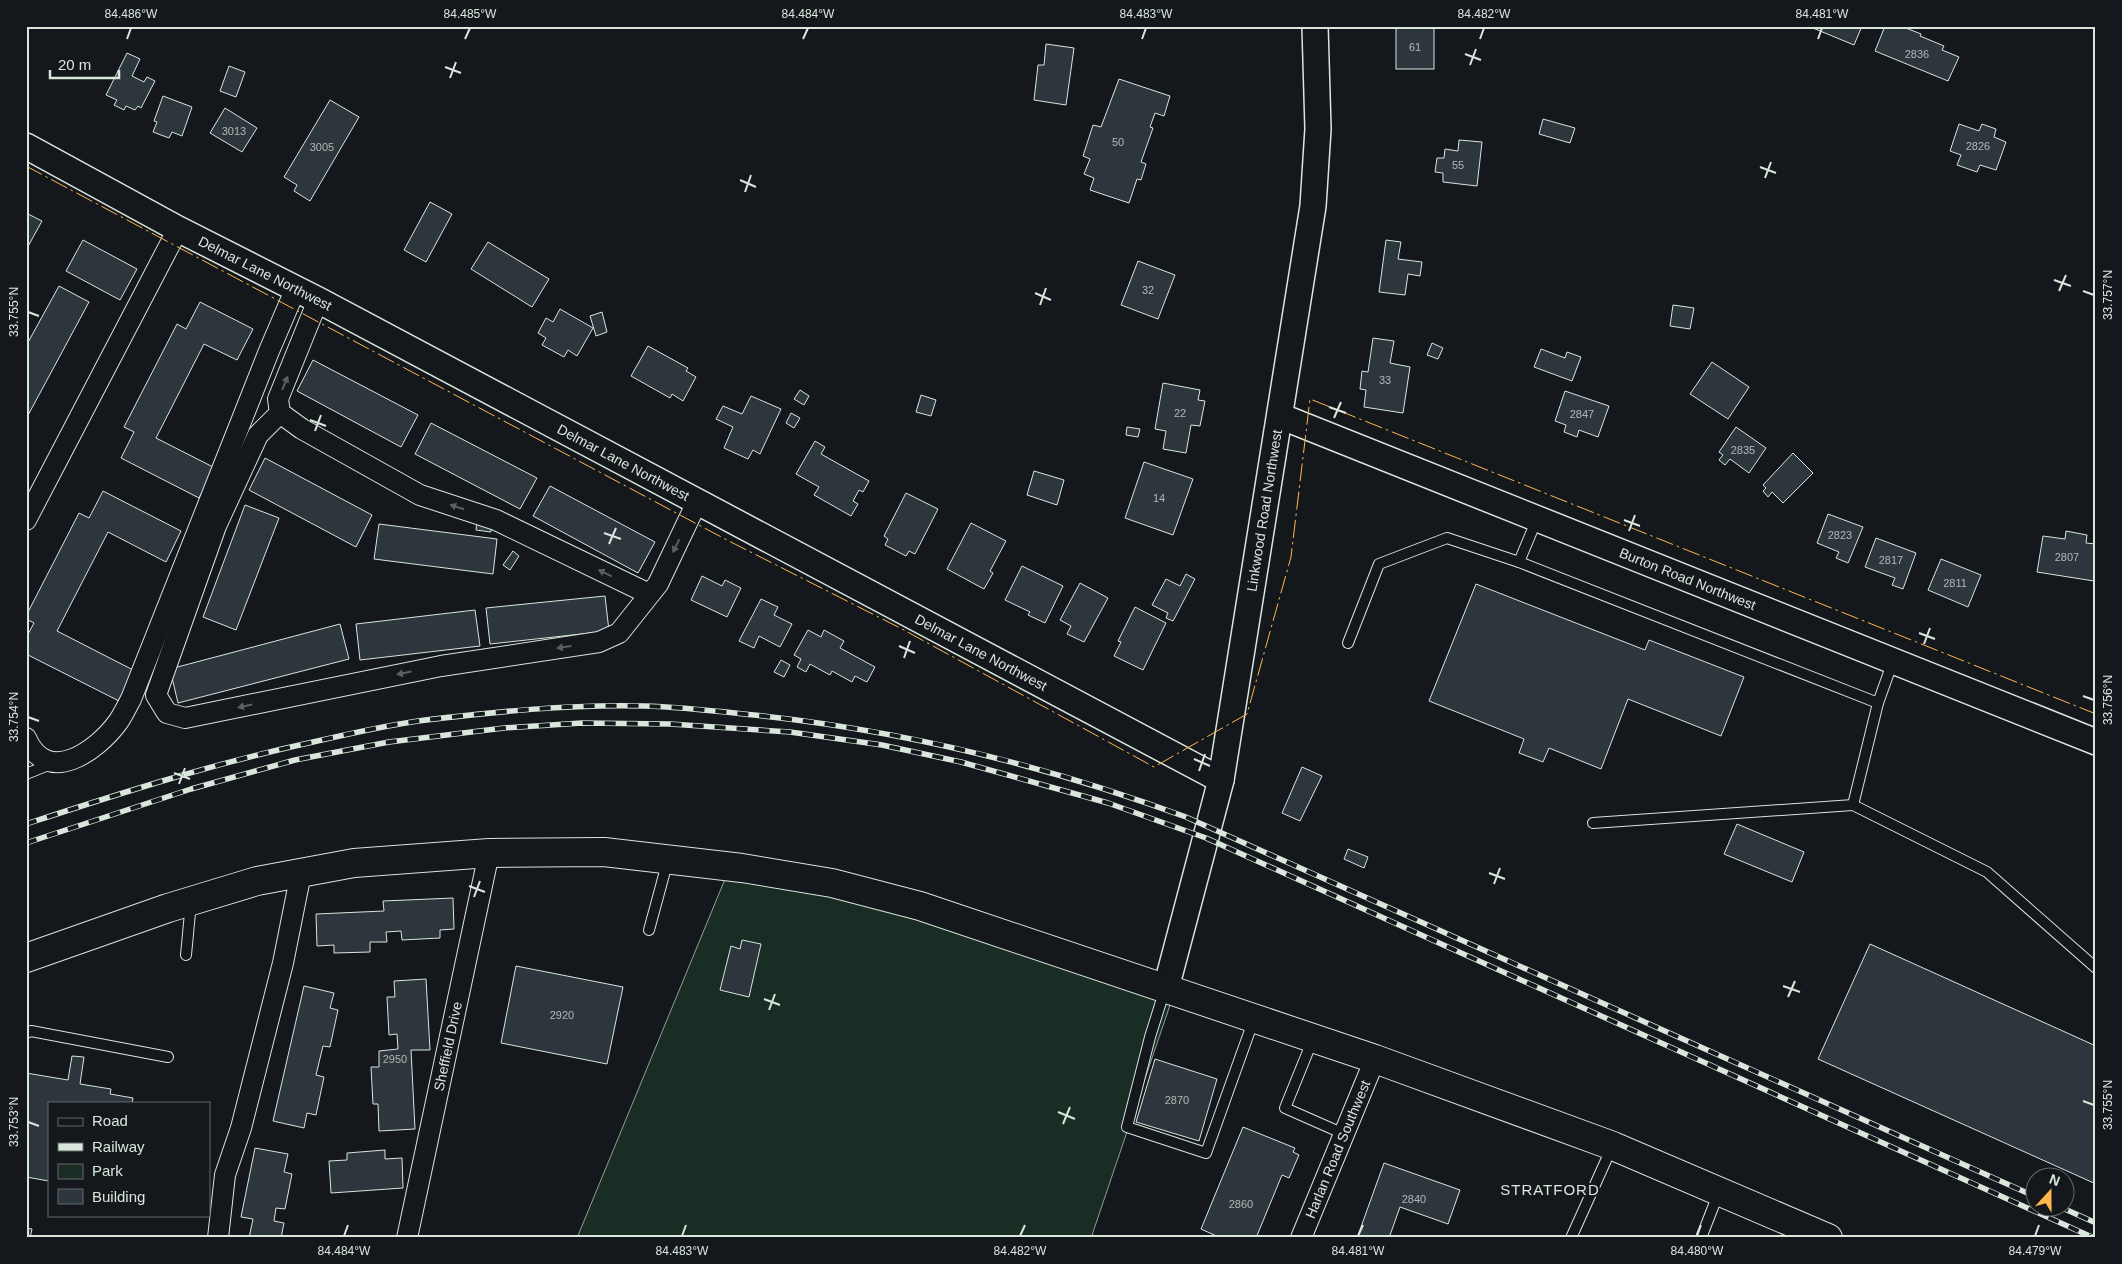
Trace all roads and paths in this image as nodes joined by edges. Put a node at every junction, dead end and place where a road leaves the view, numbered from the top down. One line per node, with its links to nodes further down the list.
1 (1315, 26): 7 (street, Linkwood Road Northwest)
2 (26, 146): 3 (street, Delmar Lane Northwest)
3 (178, 229): 4 (street, Delmar Lane Northwest); 10 (street)
4 (296, 288): 5 (street, Delmar Lane Northwest); 18 (street)
5 (318, 300): 6 (street, one-way to 5); 8 (street, Delmar Lane Northwest)
6 (280, 413): 12 (street, one-way to 6); 12 (street, one-way to 6)
7 (1280, 416): 9 (street, Burton Road Northwest); 20 (street, Linkwood Road Northwest)
8 (698, 502): 12 (street, one-way to 12); 20 (street, Delmar Lane Northwest)
9 (1537, 519): 11 (lane); 14 (street, Burton Road Northwest)
10 (26, 520)
11 (1519, 562): 13 (lane); 15 (lane)
12 (649, 594)
13 (1348, 642)
14 (1893, 661): 15 (lane); 17 (street, Burton Road Northwest)
15 (1878, 704): 21 (lane)
16 (26, 738): 18 (street)
17 (2096, 742)
18 (54, 762): 19 (lane)
19 (26, 774)
20 (1221, 780): 31 (street, Linkwood Road Northwest)
21 (1853, 805): 22 (lane); 30 (lane)
22 (1593, 823)
23 (489, 853): 24 (main road); 25 (main road); 41 (street, Sheffield Drive)
24 (668, 859): 27 (lane); 31 (main road)
25 (301, 873): 26 (main road); 40 (street)
26 (191, 901): 28 (lane); 29 (main road)
27 (649, 930)
28 (186, 955)
29 (26, 958)
30 (2096, 968)
31 (1166, 988): 32 (main road); 32 (lane)
32 (1254, 1018): 34 (main road)
33 (26, 1033): 35 (lane)
34 (1313, 1038): 36 (main road); 37 (lane)
35 (168, 1057)
36 (1375, 1059): 37 (street, Harlan Road Southwest); 38 (main road)
37 (1344, 1134): 42 (street, Harlan Road Southwest)
38 (1613, 1146): 39 (main road); 43 (lane)
39 (1720, 1191): 44 (lane); 45 (main road)
40 (218, 1238)
41 (406, 1238)
42 (1301, 1238)
43 (1571, 1238)
44 (1701, 1238)
45 (1828, 1238)

